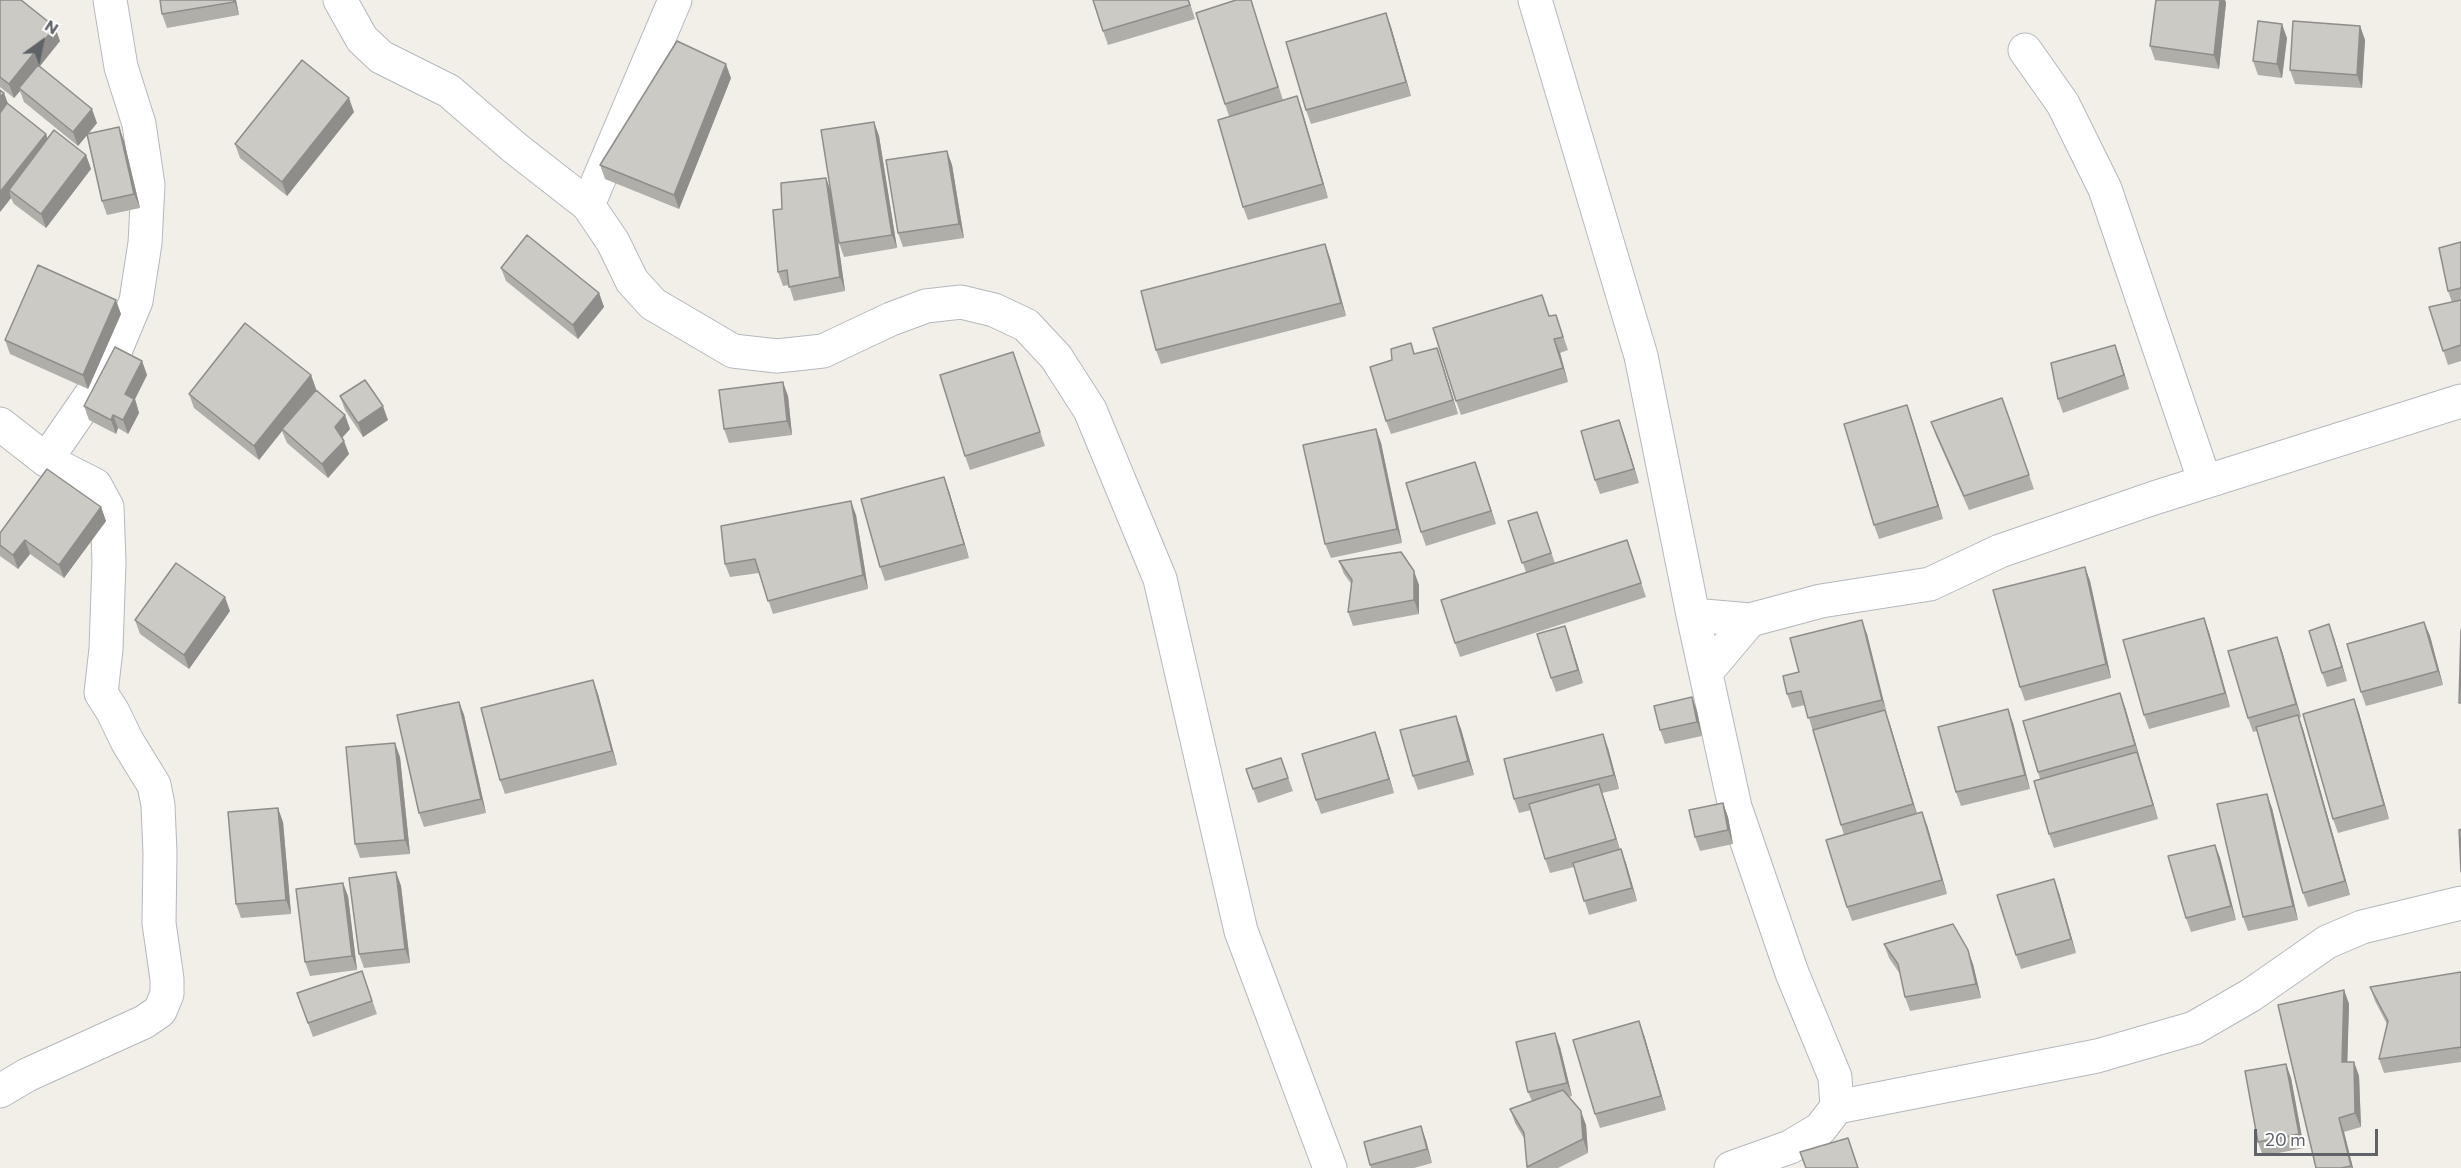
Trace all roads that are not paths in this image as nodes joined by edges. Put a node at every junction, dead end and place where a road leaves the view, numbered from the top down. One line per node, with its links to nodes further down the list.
1 (110, 0): 9 (street)
2 (339, 0): 6 (street)
3 (675, 0): 6 (street)
4 (1535, 0): 11 (street)
5 (2025, 50): 10 (street)
6 (588, 205): 17 (street)
7 (2461, 401): 10 (street)
8 (0, 424): 9 (street)
9 (46, 460): 15 (street)
10 (2205, 482): 12 (street)
11 (1693, 615): 12 (street); 13 (street)
12 (1750, 620): 13 (street)
13 (1707, 671): 16 (street)
14 (2461, 903): 16 (street)
15 (0, 1091)
16 (1837, 1107): 18 (street)
17 (1330, 1168)
18 (1731, 1168)

